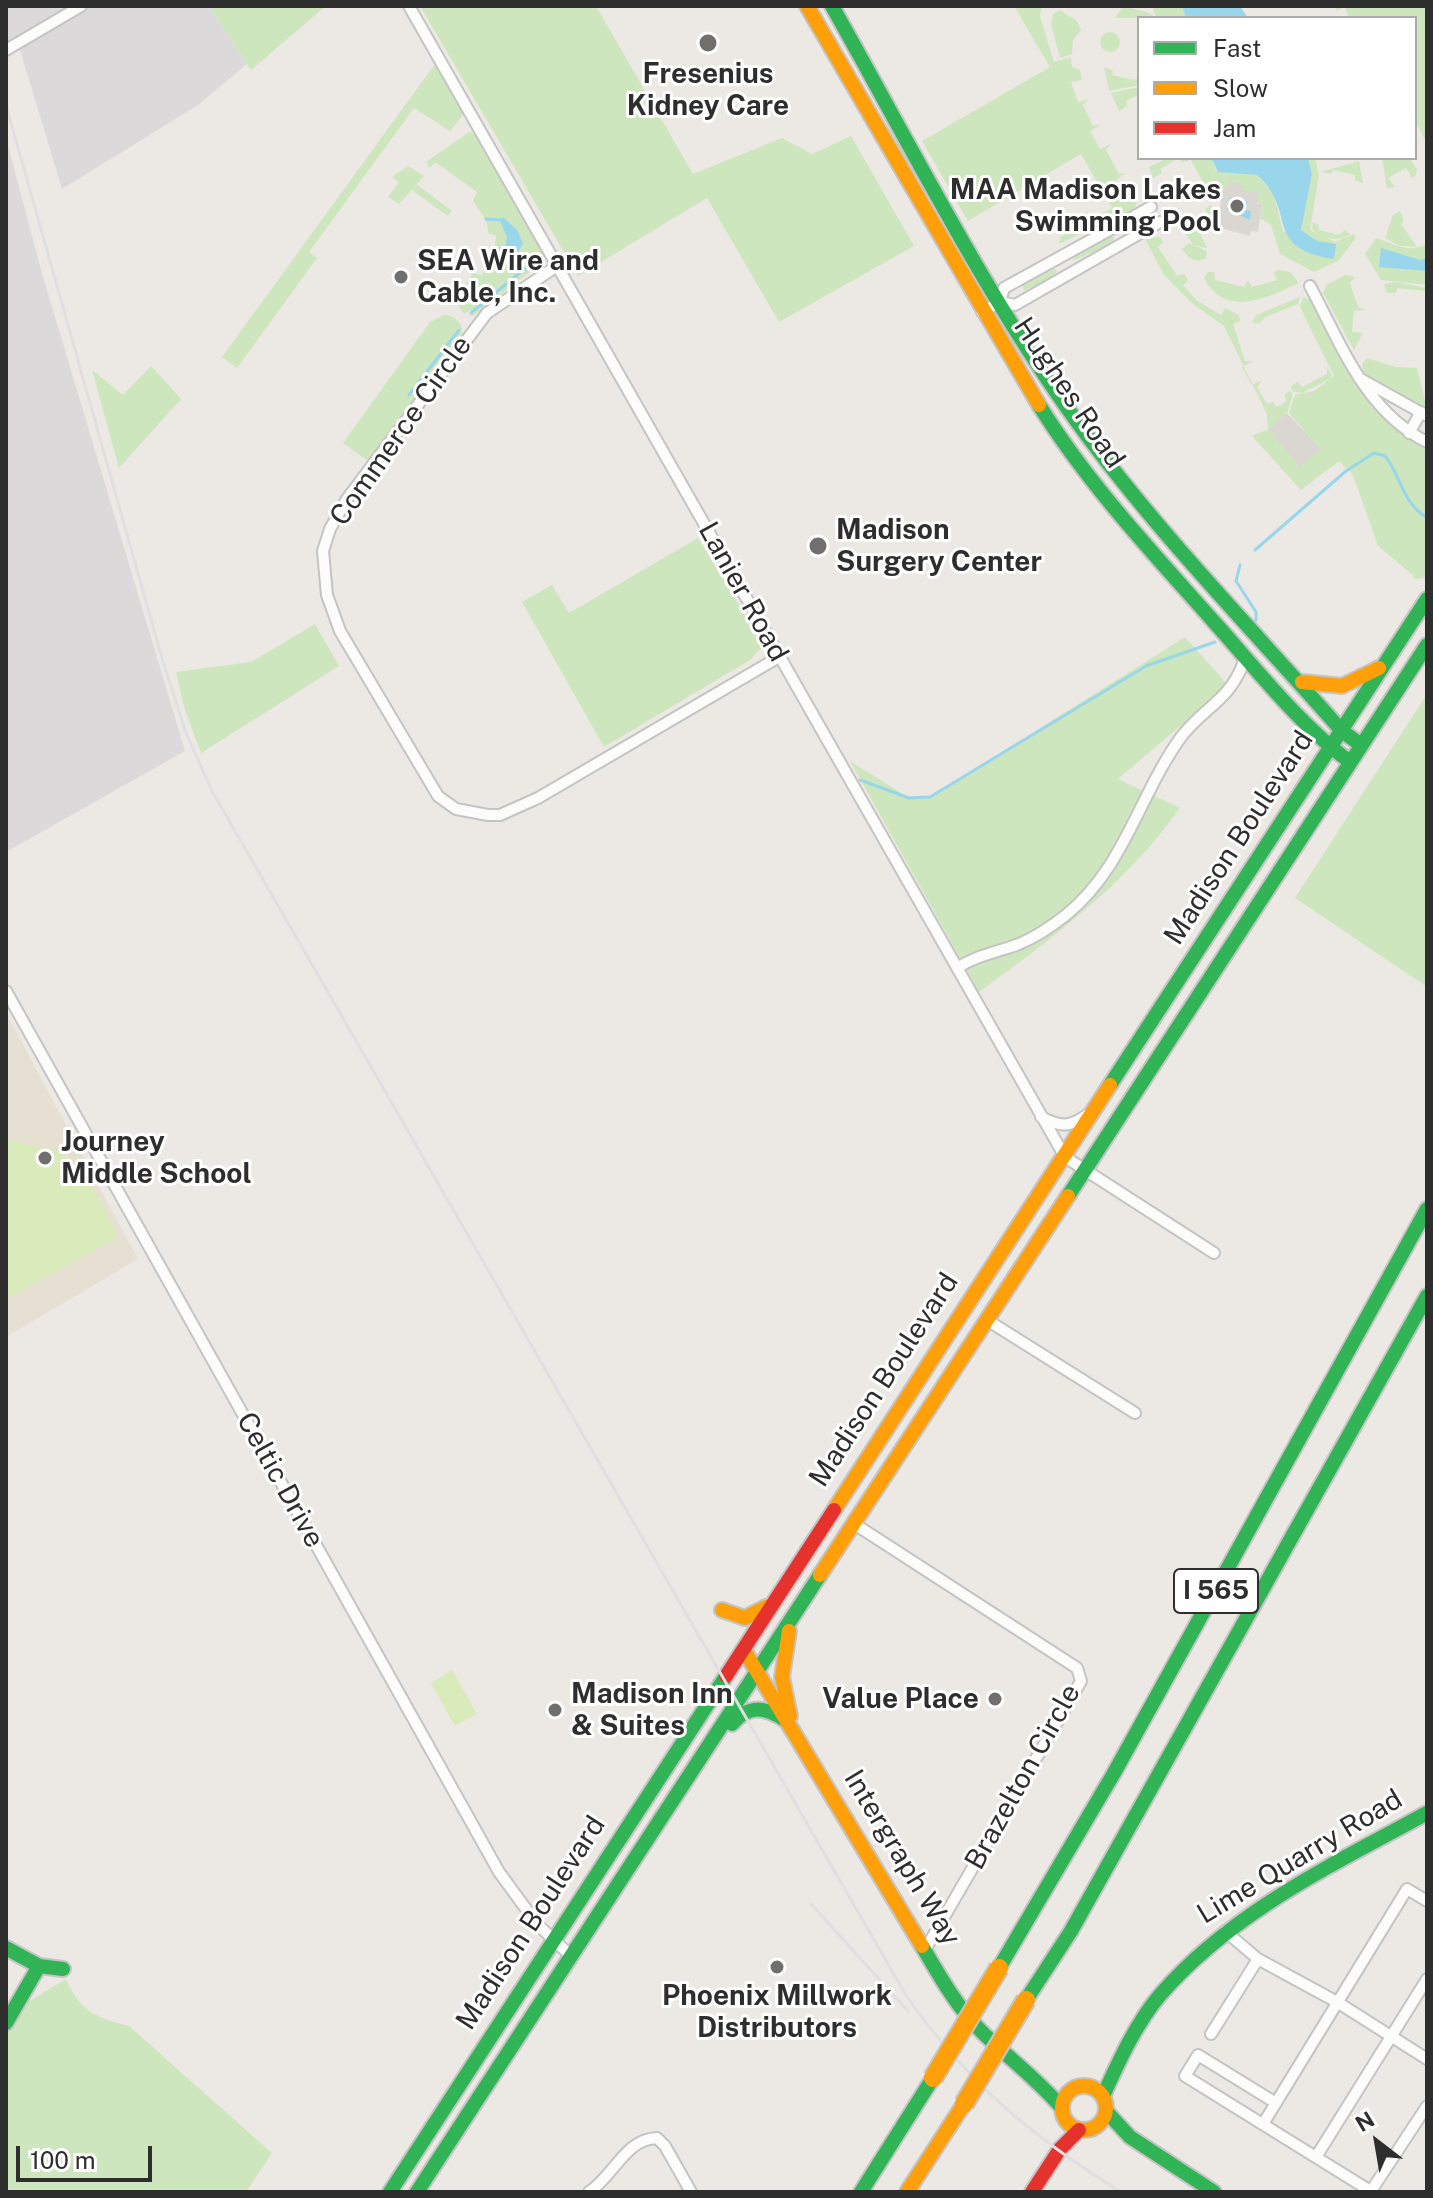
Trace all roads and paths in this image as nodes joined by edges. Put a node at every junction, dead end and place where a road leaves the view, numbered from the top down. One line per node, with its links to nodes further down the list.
1 (81, 6): 5 (street)
2 (409, 6): 10 (street, Lanier Road)
3 (807, 6): 13 (main road, Hughes Road)
4 (832, 6): 12 (main road, Hughes Road)
5 (6, 50)
6 (1151, 207): 8 (street)
7 (1160, 222): 9 (street)
8 (1115, 226): 9 (street); 12 (street)
9 (1124, 243): 12 (street)
10 (557, 266): 21 (street, Lanier Road); 21 (street, Commerce Circle)
11 (1310, 286): 14 (street)
12 (1000, 302): 13 (street); 24 (main road, Hughes Road)
13 (982, 312): 19 (main road, Hughes Road)
14 (1359, 378): 15 (street); 16 (street)
15 (1424, 414): 16 (street)
16 (1409, 433): 17 (street)
17 (1427, 442)
18 (1427, 599): 22 (main road, Madison Boulevard)
19 (1195, 601): 23 (main road); 27 (main road, Hughes Road)
20 (1427, 645): 26 (main road, Madison Boulevard)
21 (779, 657): 30 (street, Lanier Road)
22 (1385, 663): 24 (main road); 25 (main road, Madison Boulevard)
23 (1243, 664): 29 (main road); 30 (street)
24 (1299, 681): 25 (main road, Hughes Road)
25 (1342, 731): 26 (main road, Hughes Road); 27 (main road, Madison Boulevard)
26 (1361, 745): 28 (main road, Madison Boulevard)
27 (1331, 749): 28 (main road, Hughes Road); 29 (main road, Madison Boulevard)
28 (1350, 762): 32 (main road, Madison Boulevard)
29 (1307, 785): 31 (main road, Madison Boulevard)
30 (957, 968): 35 (street, Lanier Road)
31 (1185, 971): 32 (main road); 34 (main road, Madison Boulevard)
32 (1206, 984): 37 (main road, Madison Boulevard)
33 (6, 991): 57 (street, Celtic Drive)
34 (1098, 1105): 35 (street); 36 (main road, Madison Boulevard)
35 (1041, 1117): 36 (street, Lanier Road)
36 (1065, 1157): 37 (street, Lanier Road); 40 (main road, Madison Boulevard)
37 (1085, 1169): 39 (street, Lanier Road); 43 (main road, Madison Boulevard)
38 (1427, 1209): 88 (main road, I 565, bridge)
39 (1214, 1253)
40 (993, 1262): 42 (main road, Madison Boulevard); 43 (main road)
41 (1426, 1299): 89 (main road, I 565, bridge)
42 (968, 1304): 44 (main road); 47 (main road, Madison Boulevard)
43 (987, 1320): 44 (main road, Madison Boulevard); 45 (street)
44 (952, 1372): 46 (main road, Madison Boulevard)
45 (1135, 1413)
46 (853, 1523): 49 (main road, Madison Boulevard); 59 (street, Brazelton Circle)
47 (810, 1545): 48 (main road); 50 (main road, Madison Boulevard)
48 (722, 1610)
49 (792, 1617): 51 (main road, Madison Boulevard); 52 (main road)
50 (744, 1650): 51 (main road, Intergraph Way); 57 (main road, Madison Boulevard)
51 (757, 1671): 52 (main road, Intergraph Way); 53 (main road, Madison Boulevard)
52 (792, 1728): 53 (main road); 59 (main road, Intergraph Way)
53 (690, 1773): 60 (main road, Madison Boulevard)
54 (1427, 1813): 56 (main road, Lime Quarry Road)
55 (1427, 1901): 65 (street)
56 (1225, 1931): 61 (street); 70 (main road, Lime Quarry Road)
57 (551, 1939): 60 (street, Celtic Drive); 73 (main road, Madison Boulevard)
58 (6, 1948): 62 (main road)
59 (925, 1950): 71 (main road, Intergraph Way)
60 (571, 1956): 74 (main road, Madison Boulevard)
61 (1258, 1959): 65 (street); 67 (street)
62 (39, 1966): 63 (main road); 66 (main road)
63 (63, 1969)
64 (1427, 1979): 68 (street)
65 (1337, 2002): 68 (street); 75 (street)
66 (6, 2023)
67 (1211, 2034)
68 (1391, 2036): 69 (street); 83 (street)
69 (1427, 2059)
70 (1115, 2064): 72 (main road, Lime Quarry Road); 76 (main road, Lime Quarry Road)
71 (1035, 2077): 72 (main road, Intergraph Way); 78 (main road, Intergraph Way)
72 (1078, 2088): 76 (main road, Intergraph Way); 78 (main road)
73 (456, 2090): 74 (street); 84 (main road, Madison Boulevard)
74 (475, 2103): 85 (main road, Madison Boulevard)
75 (1276, 2103): 79 (street); 79 (street)
76 (1105, 2104): 80 (main road, Lime Quarry Road); 81 (main road)
77 (1427, 2106): 92 (street)
78 (1062, 2112): 80 (main road, Intergraph Way); 82 (main road)
79 (1263, 2124): 83 (street)
80 (1086, 2129): 81 (main road); 82 (main road, Lime Quarry Road)
81 (1130, 2137): 91 (main road)
82 (1060, 2149): 90 (main road, Lime Quarry Road)
83 (1316, 2157): 92 (street)
84 (390, 2192)
85 (417, 2192)
86 (589, 2192): 87 (street)
87 (691, 2192)
88 (858, 2192)
89 (907, 2192)
90 (1032, 2192)
91 (1214, 2192)
92 (1371, 2192)

